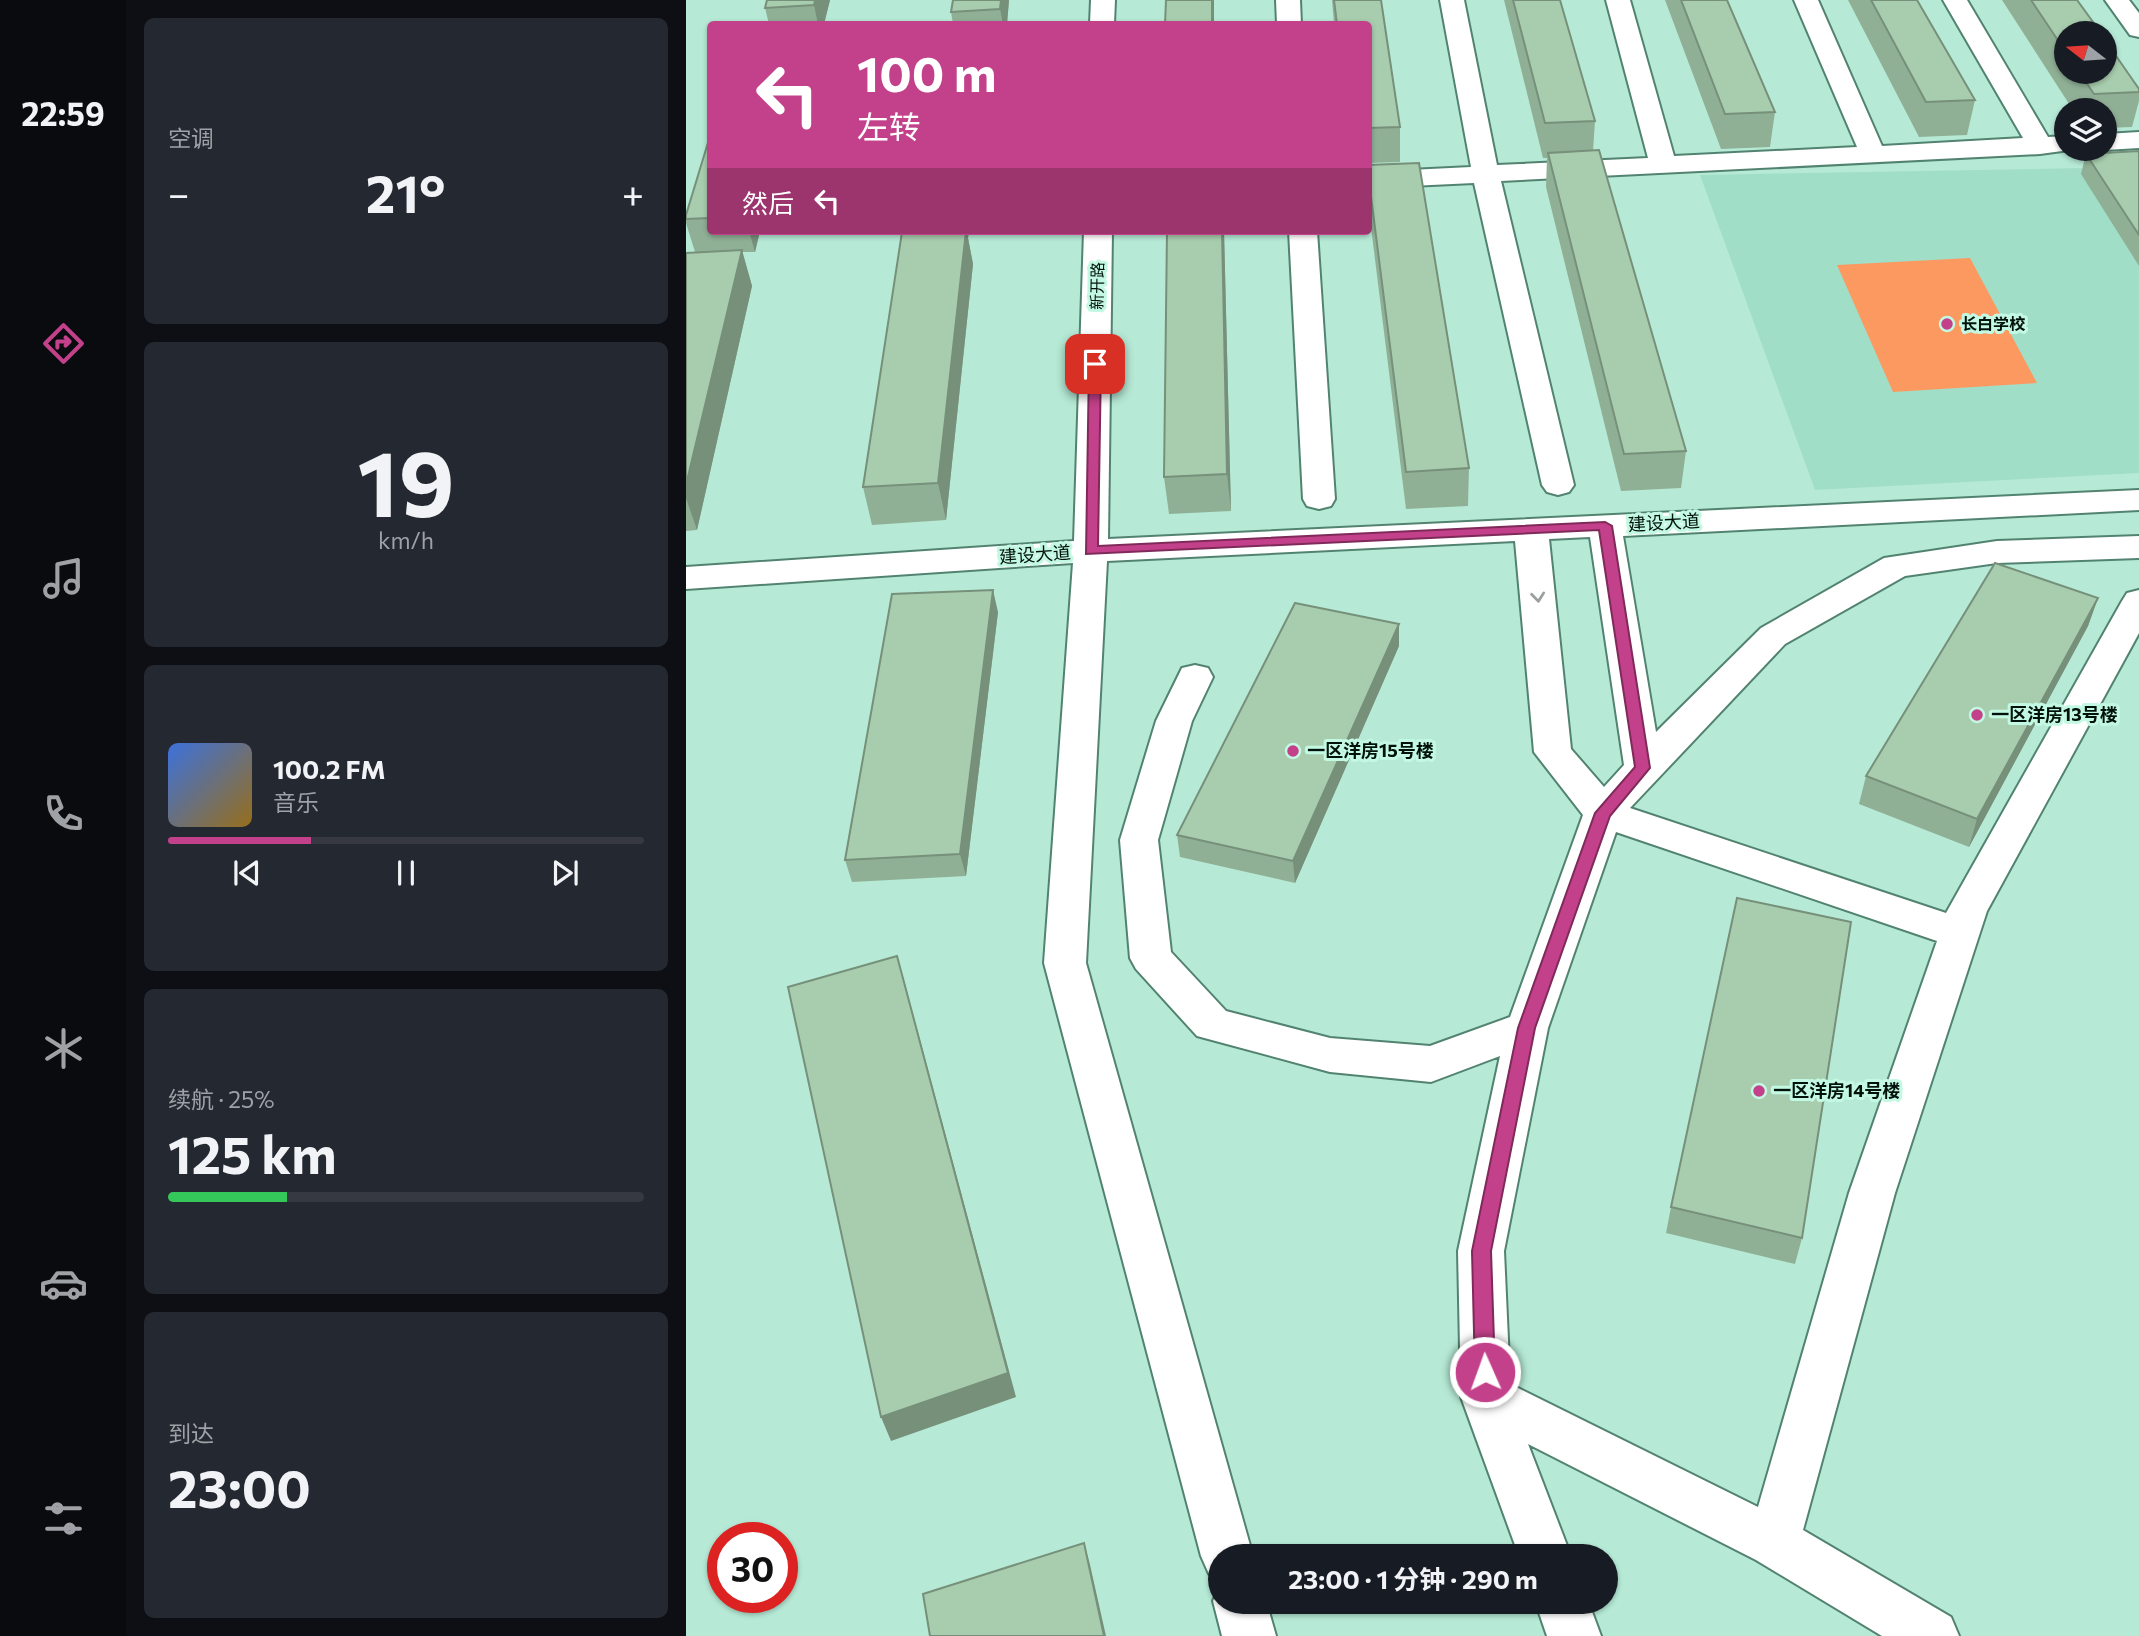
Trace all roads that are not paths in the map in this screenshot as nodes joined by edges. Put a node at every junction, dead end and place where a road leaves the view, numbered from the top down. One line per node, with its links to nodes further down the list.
1 (1103, 0): 8 (street)
2 (1288, 0): 9 (street)
3 (1452, 0): 17 (street)
4 (1618, 0): 16 (street)
5 (1806, 0): 15 (street)
6 (1955, 0): 14 (street)
7 (2117, 0): 10 (street)
8 (1102, 21)
9 (1289, 21)
10 (2139, 30)
11 (2139, 140): 12 (street)
12 (2117, 141)
13 (2054, 145): 14 (street)
14 (2040, 146): 15 (street)
15 (1873, 154): 16 (street)
16 (1663, 165): 17 (street)
17 (1485, 172): 18 (street); 21 (street)
18 (1372, 180)
19 (1098, 235): 27 (street, 新开路)
20 (1303, 235): 22 (street)
21 (1558, 485)
22 (1319, 499)
23 (2139, 500): 24 (street, 建设大道)
24 (1605, 526): 25 (street, 建设大道); 31 (street)
25 (1531, 529): 27 (street, 建设大道); 32 (street, one-way to 32)
26 (2139, 547): 31 (street)
27 (1091, 551): 28 (street, 建设大道); 37 (street, 新开路)
28 (686, 578)
29 (2139, 601): 33 (street)
30 (1195, 677): 34 (street)
31 (1643, 768): 32 (street)
32 (1603, 813): 33 (street); 34 (street)
33 (1960, 933): 36 (street)
34 (1527, 1028): 35 (street)
35 (1486, 1397): 36 (street); 38 (street)
36 (1774, 1542): 43 (street)
37 (1224, 1544)
38 (1541, 1544)
39 (1243, 1614): 41 (street)
40 (1566, 1614): 42 (street)
41 (1249, 1636)
42 (1574, 1636)
43 (1932, 1636)

